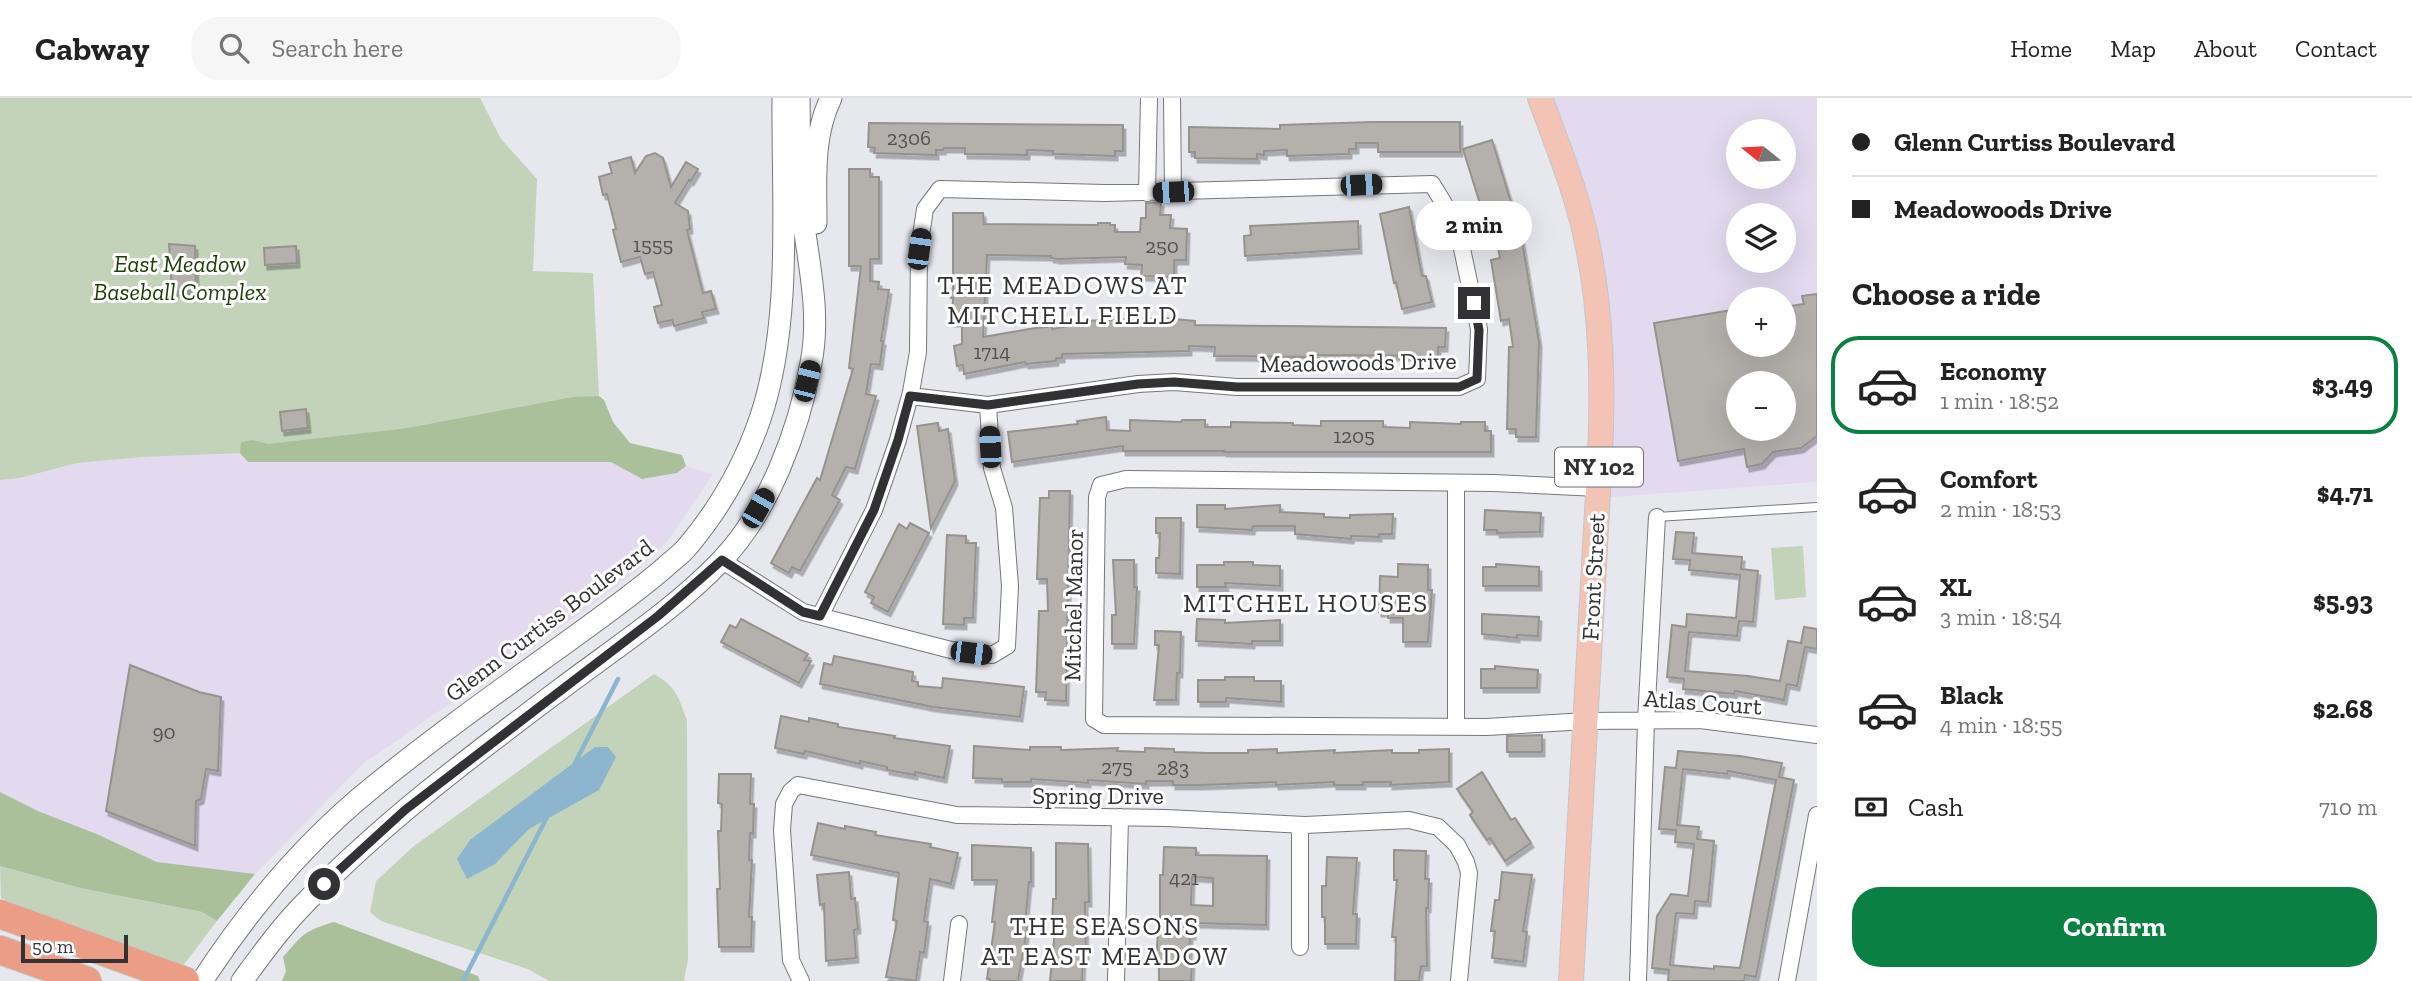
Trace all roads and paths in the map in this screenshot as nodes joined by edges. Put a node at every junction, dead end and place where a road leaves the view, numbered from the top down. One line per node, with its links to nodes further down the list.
1 (783, 98): 31 (main road, Glenn Curtiss Boulevard)
2 (799, 98): 9 (main road)
3 (831, 98): 9 (main road)
4 (1149, 98): 8 (street)
5 (1172, 98): 7 (street)
6 (1540, 98): 13 (main road, Front Street / NY 102)
7 (1173, 192): 8 (street, Meadowoods Drive); 11 (street, Meadowoods Drive)
8 (1147, 193): 10 (street, Meadowoods Drive)
9 (815, 296): 16 (main road)
10 (910, 396): 11 (street, Meadowoods Drive); 17 (street, Meadowoods Drive)
11 (988, 405): 17 (street)
12 (1457, 483): 13 (street, Mitchel Manor); 20 (street); 20 (street, Mitchel Manor)
13 (1598, 488): 18 (main road, Front Street / NY 102)
14 (1817, 507): 15 (lane)
15 (1657, 517): 19 (street)
16 (722, 560): 17 (street); 32 (main road)
17 (820, 616)
18 (1586, 721): 19 (street, Atlas Court); 20 (street, Mitchel Manor); 37 (main road, Front Street / NY 102)
19 (1646, 721): 21 (street, Atlas Court); 38 (street)
20 (1456, 726)
21 (1817, 735)
22 (1817, 815): 39 (street)
23 (1120, 817): 24 (street, Spring Drive); 33 (street, Spring Drive); 35 (street)
24 (1300, 825): 27 (street); 36 (street, Spring Drive)
25 (0, 915): 30 (highway)
26 (959, 925): 34 (street)
27 (1300, 947)
28 (0, 950): 29 (highway)
29 (87, 981)
30 (185, 981)
31 (202, 981)
32 (242, 981)
33 (802, 981)
34 (953, 981)
35 (1116, 981)
36 (1459, 981)
37 (1571, 981)
38 (1638, 981)
39 (1787, 981)

